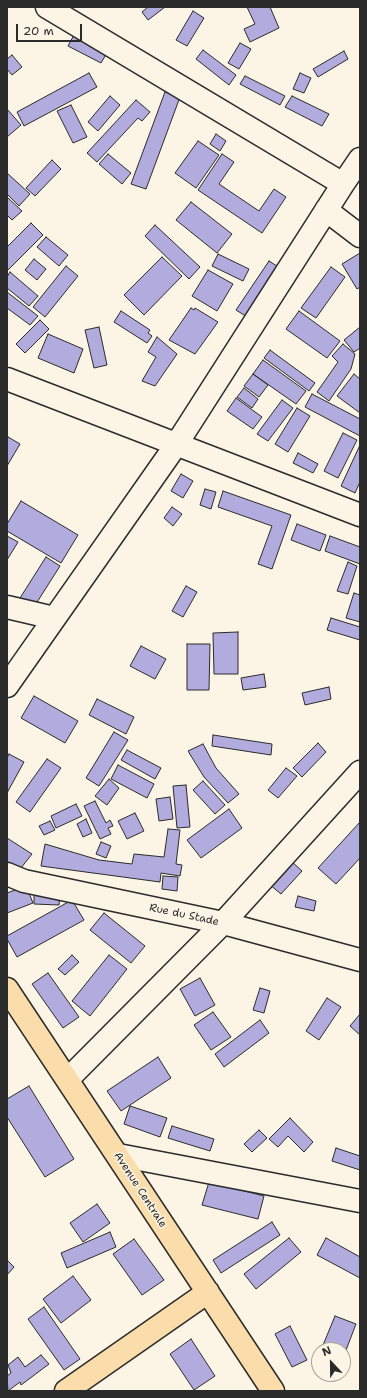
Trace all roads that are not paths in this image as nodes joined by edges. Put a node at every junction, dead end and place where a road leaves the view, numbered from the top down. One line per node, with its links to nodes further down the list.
1 (47, 7): 3 (street)
2 (360, 159): 3 (street)
3 (343, 184): 4 (street)
4 (326, 210): 5 (street); 7 (street)
5 (360, 236)
6 (7, 379): 7 (street)
7 (176, 445): 8 (street); 10 (street)
8 (360, 515)
9 (7, 607): 10 (street)
10 (54, 618): 11 (street)
11 (7, 686)
12 (360, 772): 14 (street)
13 (7, 874): 14 (street, Rue du Stade)
14 (223, 924): 15 (street, Rue du Stade); 17 (street)
15 (360, 960)
16 (8, 992): 17 (main road, Avenue Centrale)
17 (68, 1079): 18 (main road, Avenue Centrale)
18 (118, 1155): 19 (street); 20 (main road, Avenue Centrale)
19 (360, 1201)
20 (208, 1292): 21 (main road); 22 (main road, Avenue Centrale)
21 (66, 1391)
22 (273, 1391)

